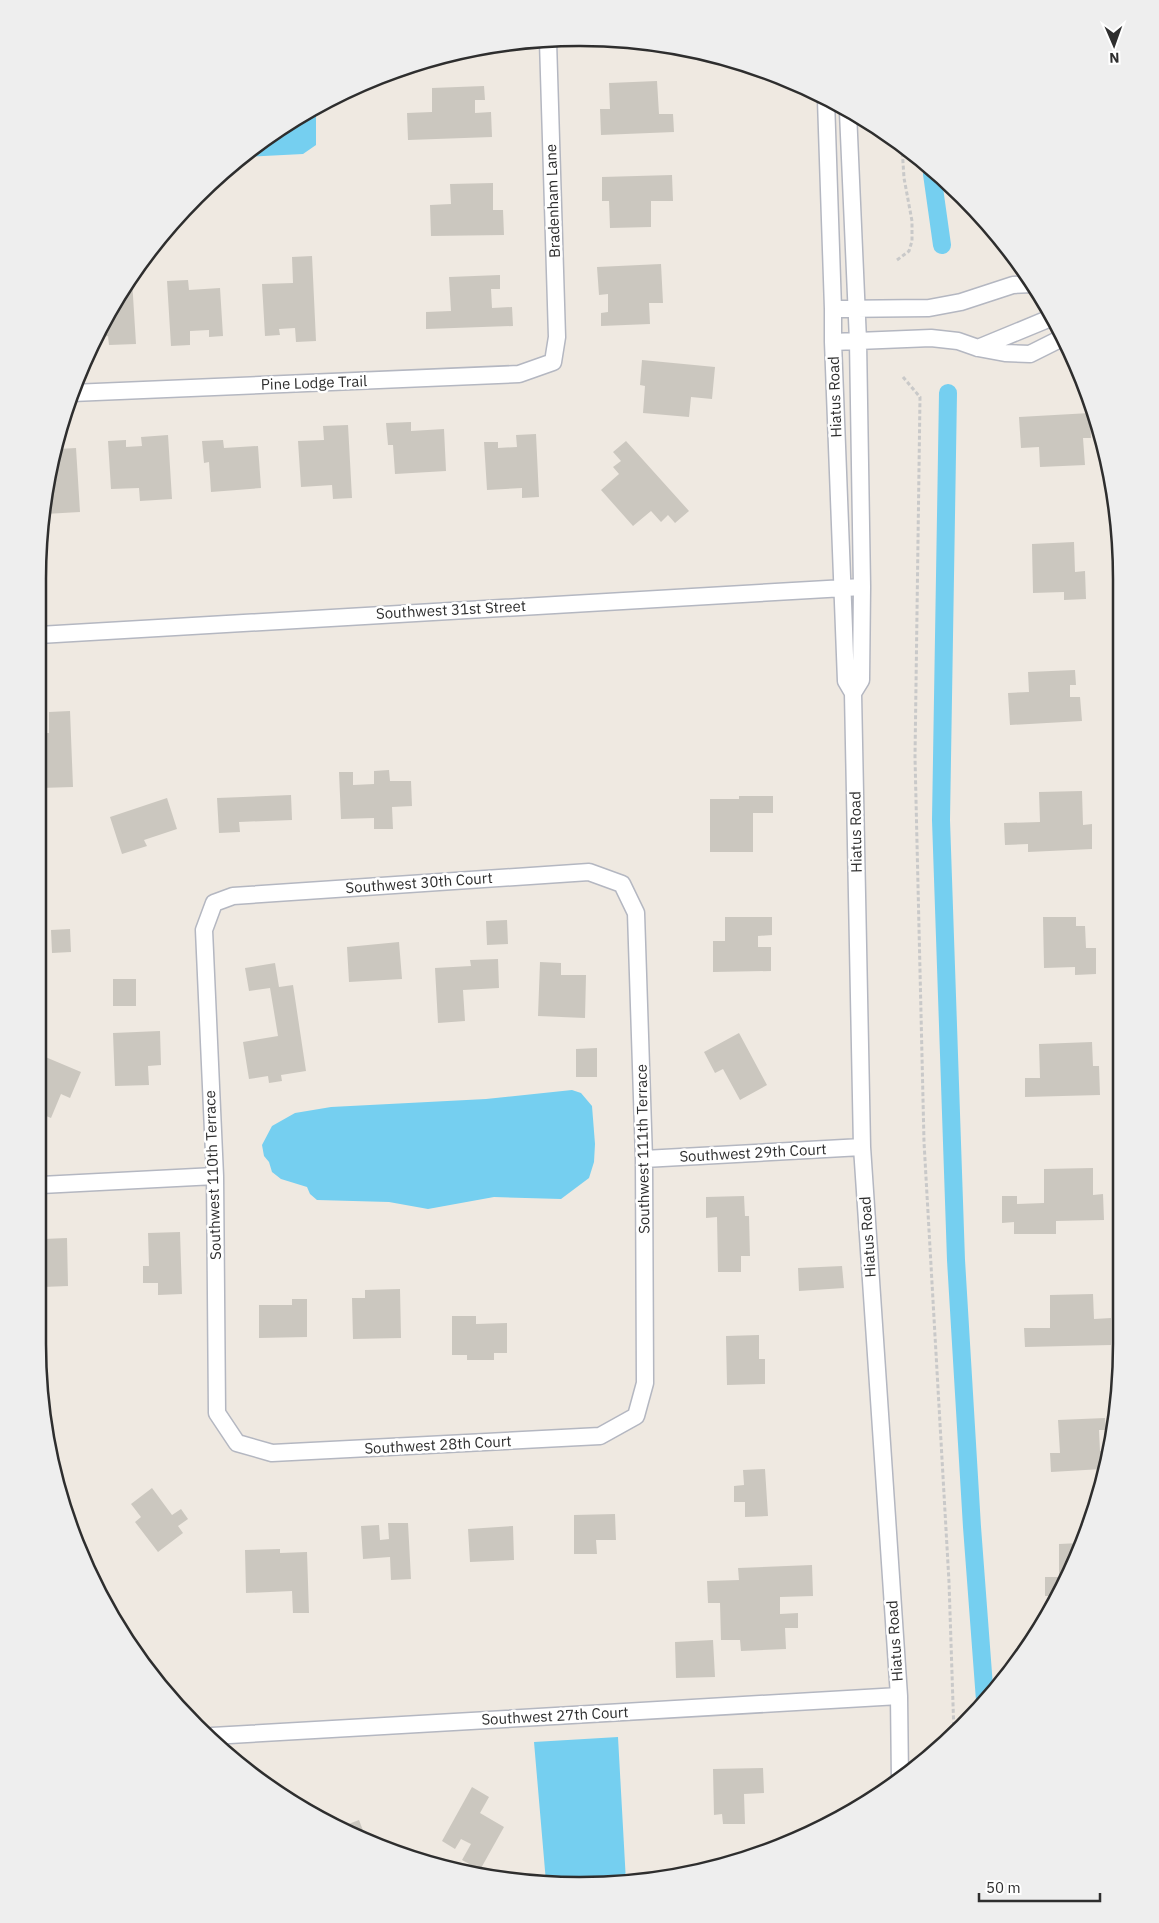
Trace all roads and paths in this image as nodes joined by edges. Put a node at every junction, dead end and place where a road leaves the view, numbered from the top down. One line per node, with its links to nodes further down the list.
1 (548, 47): 14 (street, Bradenham Lane)
2 (826, 107): 8 (street, Hiatus Road)
3 (848, 119): 7 (street, Hiatus Road)
4 (903, 155): 5 (path)
5 (897, 260)
6 (1024, 284): 7 (street)
7 (856, 308): 8 (street); 10 (street, Hiatus Road)
8 (833, 309): 12 (street, Hiatus Road)
9 (1045, 320): 13 (street)
10 (858, 340): 12 (street); 13 (street); 18 (street, Hiatus Road)
11 (1056, 341): 13 (street)
12 (833, 342): 17 (street, Hiatus Road)
13 (978, 348)
14 (553, 362): 16 (street, Pine Lodge Trail)
15 (903, 377): 30 (path)
16 (81, 393)
17 (842, 587): 18 (street, Southwest 31st Street); 19 (street, Southwest 31st Street); 20 (street, Hiatus Road)
18 (862, 587): 20 (street, Hiatus Road)
19 (46, 634)
20 (853, 693): 23 (street, Hiatus Road)
21 (622, 884): 22 (street, Southwest 30th Court); 24 (street, Southwest 111th Terrace)
22 (214, 903): 25 (street, Southwest 110th Terrace)
23 (862, 1147): 24 (street, Southwest 29th Court); 29 (street, Hiatus Road)
24 (644, 1159): 27 (street, Southwest 111th Terrace)
25 (214, 1176): 26 (street); 28 (street, Southwest 110th Terrace)
26 (46, 1185)
27 (636, 1416): 28 (street, Southwest 28th Court)
28 (236, 1443)
29 (898, 1696): 31 (street, Southwest 27th Court); 32 (street, Hiatus Road)
30 (954, 1724)
31 (219, 1736)
32 (900, 1770)

